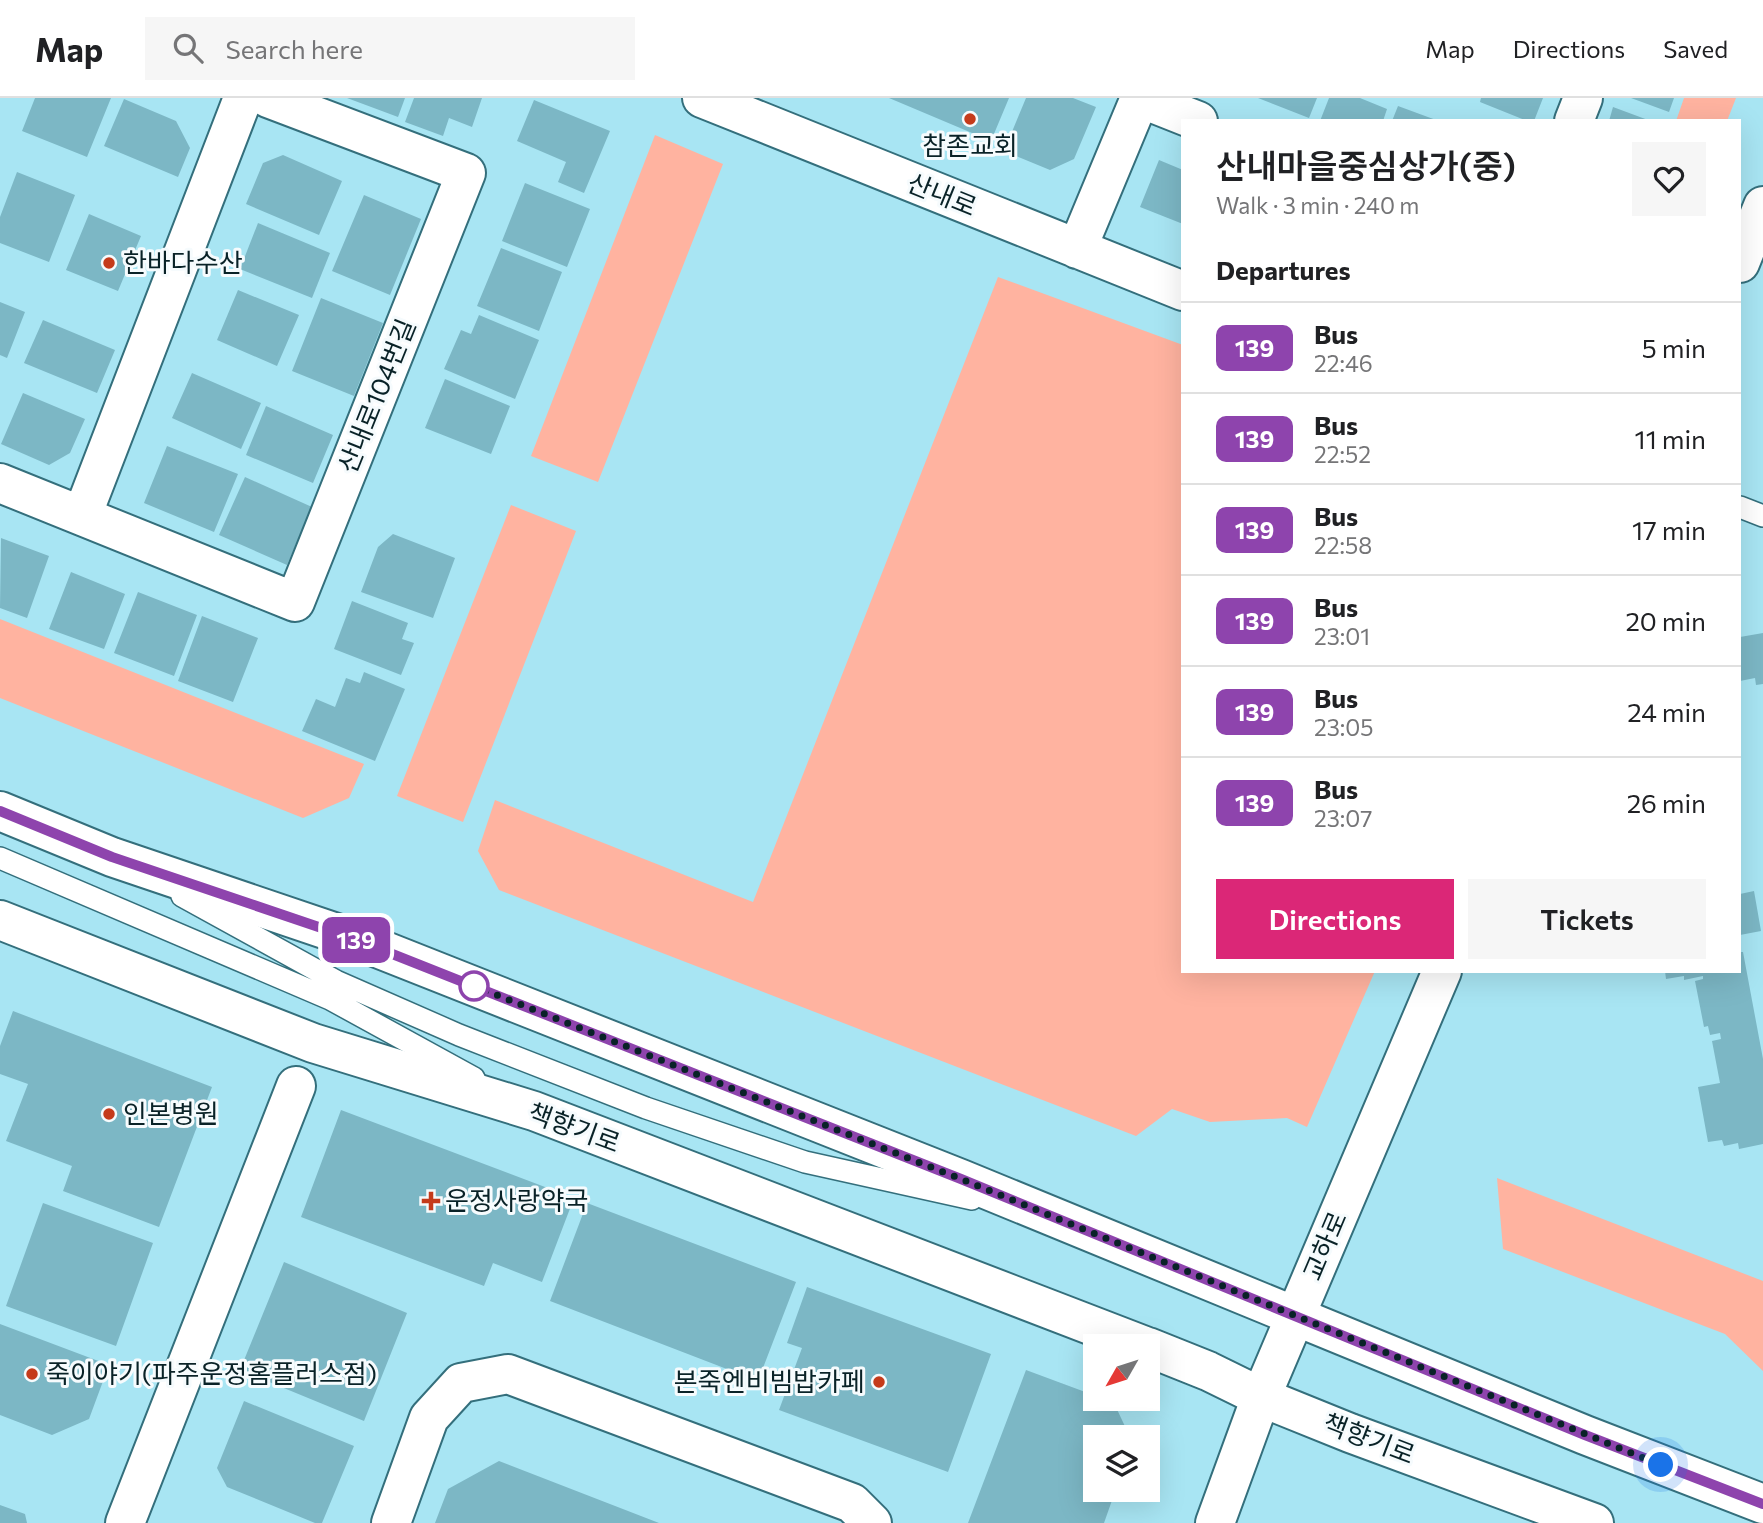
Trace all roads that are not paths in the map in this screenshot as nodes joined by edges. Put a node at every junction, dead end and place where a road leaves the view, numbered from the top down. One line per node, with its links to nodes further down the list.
1 (243, 98): 14 (street)
2 (268, 98): 14 (street, 산내로104번길)
3 (702, 98): 9 (street, 산내로)
4 (1140, 98): 6 (street); 9 (street)
5 (1583, 98): 7 (street)
6 (1193, 119)
7 (1575, 119)
8 (1763, 206): 10 (street)
9 (1077, 248): 11 (street, 산내로)
10 (1741, 261)
11 (1181, 290)
12 (0, 483): 14 (street, 산내로104번길)
13 (1741, 507): 15 (lane)
14 (82, 516)
15 (1763, 516)
16 (0, 811): 17 (street)
17 (112, 857): 23 (street); 23 (lane)
18 (0, 858): 22 (lane)
19 (0, 920): 22 (street, 책향기로)
20 (1441, 973): 24 (street, 교하로)
21 (296, 1086): 29 (street)
22 (534, 1111): 25 (street, 책향기로)
23 (1060, 1219): 24 (street)
24 (1296, 1316): 27 (street, 교하로); 28 (street)
25 (1116, 1334)
26 (1160, 1351): 27 (street, 책향기로)
27 (1261, 1397): 32 (street, 교하로); 33 (street, 책향기로)
28 (1763, 1504)
29 (125, 1523)
30 (391, 1523): 31 (street)
31 (872, 1523)
32 (1215, 1523)
33 (1594, 1523)

